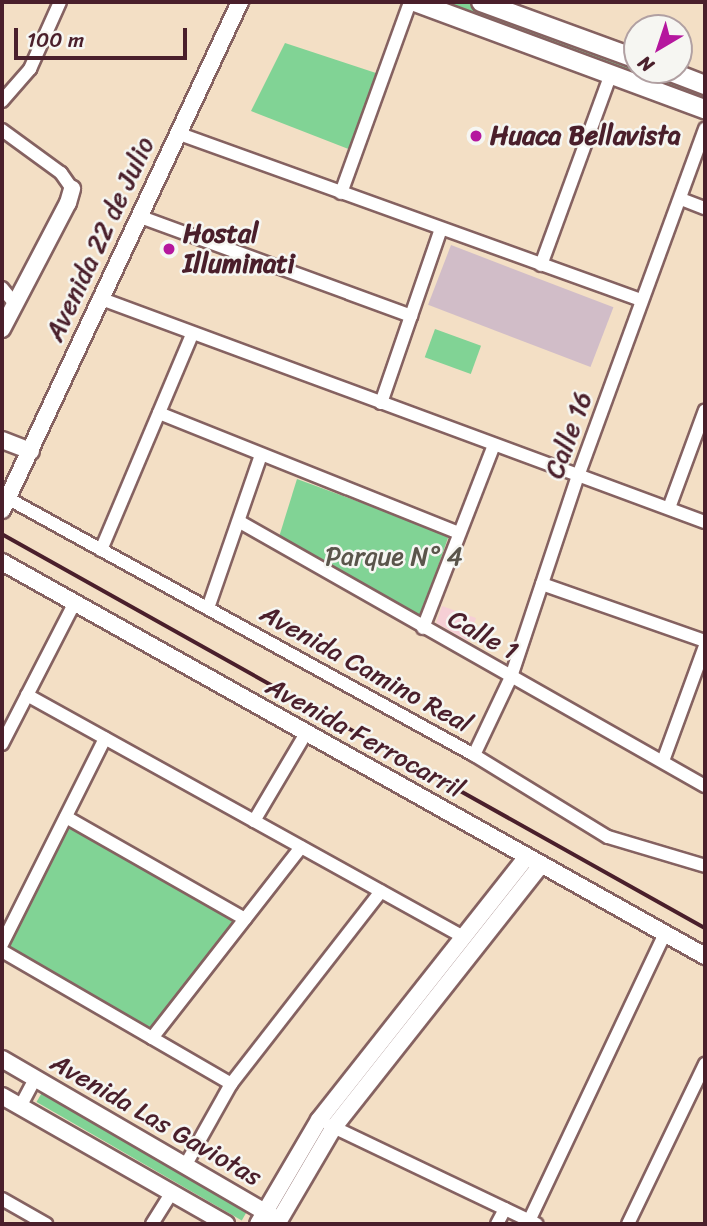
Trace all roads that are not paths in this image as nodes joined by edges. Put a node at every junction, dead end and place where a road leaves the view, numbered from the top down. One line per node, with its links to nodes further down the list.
1 (60, 2): 7 (street)
2 (240, 2): 11 (street, Avenida 22 de Julio)
3 (412, 2): 6 (main road); 13 (street)
4 (481, 2): 5 (main road)
5 (623, 55)
6 (611, 74): 8 (main road); 18 (street)
7 (2, 101)
8 (705, 109)
9 (705, 129): 14 (street, Calle 16)
10 (2, 130): 12 (street)
11 (177, 133): 13 (street); 16 (street, Avenida 22 de Julio)
12 (72, 189): 22 (street)
13 (341, 193): 17 (street)
14 (681, 199): 15 (street); 21 (street, Calle 16)
15 (705, 208)
16 (138, 216): 20 (street, Avenida 22 de Julio); 23 (street)
17 (442, 229): 18 (street); 23 (street)
18 (541, 265): 21 (street)
19 (2, 288): 22 (street)
20 (99, 298): 25 (street); 31 (street, Avenida 22 de Julio)
21 (642, 300): 33 (street, Calle 16)
22 (15, 304): 24 (street)
23 (411, 316): 26 (street)
24 (2, 329)
25 (192, 335): 26 (street); 27 (street)
26 (381, 403): 30 (street)
27 (159, 413): 32 (street); 39 (street)
28 (704, 418): 35 (street)
29 (2, 440): 31 (street)
30 (494, 445): 33 (street); 38 (street)
31 (31, 451): 34 (street, Avenida 22 de Julio)
32 (261, 455): 36 (street); 38 (street)
33 (578, 475): 35 (street); 41 (street, Calle 16)
34 (5, 505): 39 (street, Avenida Camino Real)
35 (668, 508): 37 (street)
36 (240, 522): 43 (street); 44 (street, Calle 1)
37 (705, 522)
38 (459, 533): 44 (street)
39 (101, 550): 43 (street, Avenida Camino Real)
40 (2, 562): 42 (street, Avenida Ferrocarril)
41 (542, 584): 45 (street); 47 (street, Calle 16)
42 (75, 602): 48 (street); 49 (street, Avenida Ferrocarril)
43 (208, 608): 52 (street, Avenida Camino Real)
44 (423, 628): 47 (street, Calle 1)
45 (705, 641)
46 (705, 646): 53 (street)
47 (511, 677): 52 (street, Calle 16); 53 (street, Calle 1)
48 (27, 695): 50 (street); 51 (street)
49 (306, 733): 56 (street); 58 (street, Avenida Ferrocarril)
50 (105, 738): 55 (street); 56 (street)
51 (2, 744)
52 (474, 755): 59 (street, Avenida Camino Real)
53 (663, 761): 54 (street, Calle 1)
54 (705, 786)
55 (66, 817): 61 (street); 64 (street)
56 (254, 821): 57 (street)
57 (301, 847): 60 (street); 61 (street)
58 (534, 861): 62 (street, Avenida Ferrocarril); 63 (street); 75 (street)
59 (705, 866)
60 (381, 891): 63 (street); 71 (street)
61 (245, 919): 67 (street)
62 (665, 933): 66 (street, Avenida Ferrocarril); 81 (street)
63 (464, 937): 74 (street)
64 (2, 944)
65 (2, 951): 67 (street)
66 (705, 956)
67 (152, 1038): 71 (street)
68 (2, 1059): 70 (street, Avenida Las Gaviotas)
69 (705, 1064): 87 (street)
70 (35, 1079): 73 (street); 76 (street, Avenida Las Gaviotas)
71 (231, 1084): 76 (street)
72 (2, 1096): 73 (street)
73 (20, 1107): 77 (street)
74 (319, 1120): 75 (street); 80 (street)
75 (334, 1127): 79 (street); 82 (street)
76 (185, 1166): 80 (street, Avenida Las Gaviotas)
77 (171, 1193): 84 (street); 85 (street)
78 (2, 1199): 83 (street)
79 (505, 1209): 81 (street); 86 (street)
80 (261, 1218): 82 (street, Avenida Las Gaviotas)
81 (533, 1222)
82 (281, 1223)
83 (46, 1224)
84 (152, 1224)
85 (226, 1224)
86 (497, 1224)
87 (628, 1224)

